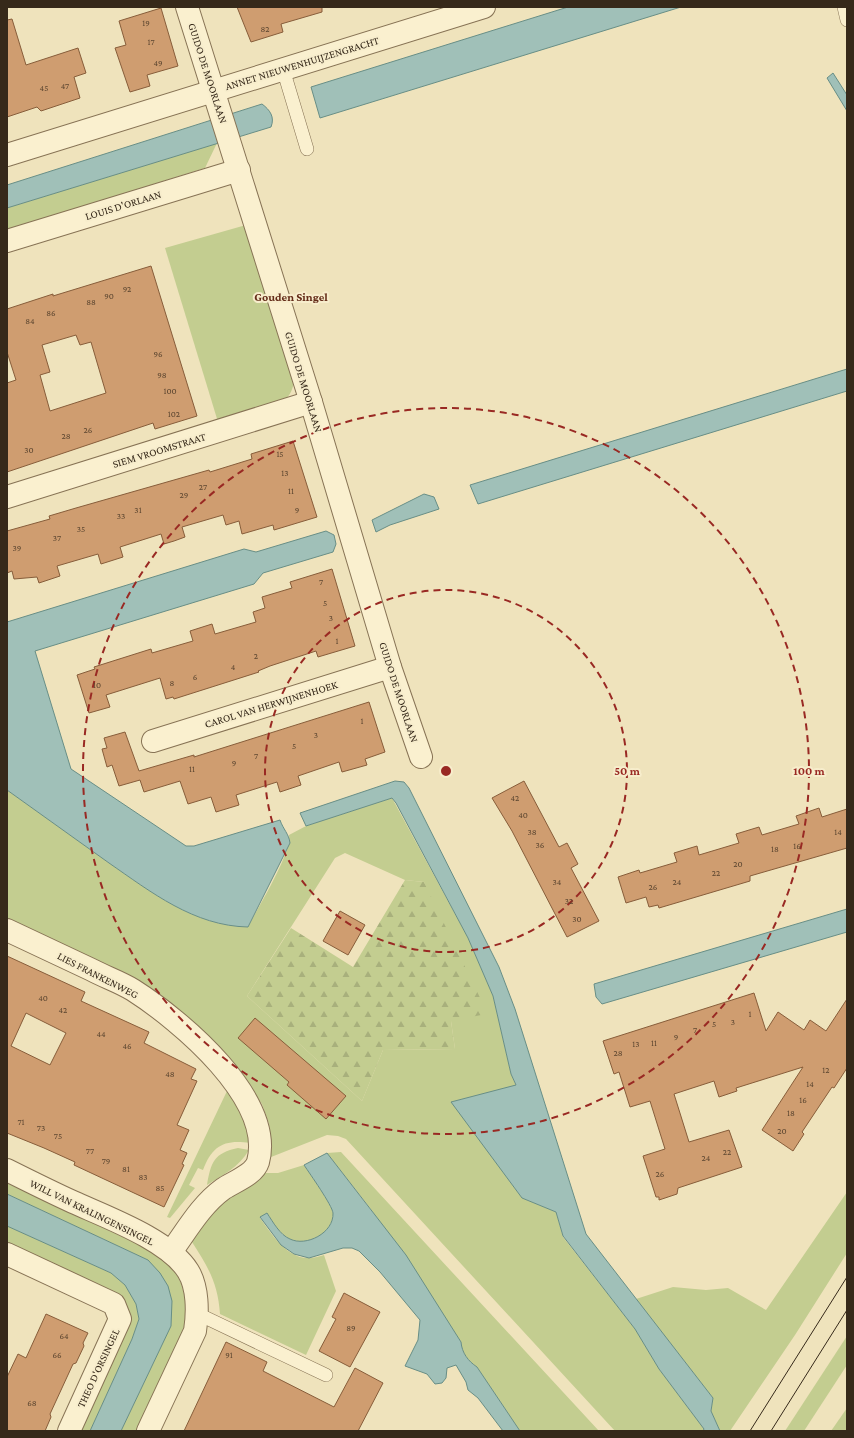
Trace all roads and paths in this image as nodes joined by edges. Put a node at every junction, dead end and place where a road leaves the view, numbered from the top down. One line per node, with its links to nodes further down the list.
1 (187, 7): 6 (street, GUIDO DE MOORLAAN)
2 (484, 7): 5 (street, ANNET NIEUWENHUIJZENGRACHT)
3 (844, 7): 4 (lane)
4 (847, 20)
5 (283, 69): 6 (street, ANNET NIEUWENHUIJZENGRACHT); 7 (lane)
6 (216, 98): 8 (street, ANNET NIEUWENHUIJZENGRACHT); 9 (street, GUIDO DE MOORLAAN)
7 (307, 149)
8 (7, 155)
9 (236, 161): 10 (street, LOUIS D'ORLAAN); 11 (street, GUIDO DE MOORLAAN)
10 (7, 241)
11 (311, 402): 12 (street, SIEM VROOMSTRAAT); 13 (street, GUIDO DE MOORLAAN)
12 (7, 497)
13 (390, 667): 14 (street, CAROL VAN HERWIJNENHOEK); 15 (street, GUIDO DE MOORLAAN)
14 (153, 741)
15 (421, 757)
16 (7, 930): 18 (street, LIES FRANKENWEG)
17 (7, 1170): 18 (street, WILL VAN KRALINGENSINGEL)
18 (172, 1252): 20 (street, WILL VAN KRALINGENSINGEL)
19 (7, 1254): 22 (street, THEO D'ORSINGEL)
20 (198, 1314): 21 (lane); 23 (street, WILL VAN KRALINGENSINGEL)
21 (326, 1375)
22 (69, 1431)
23 (148, 1431)

